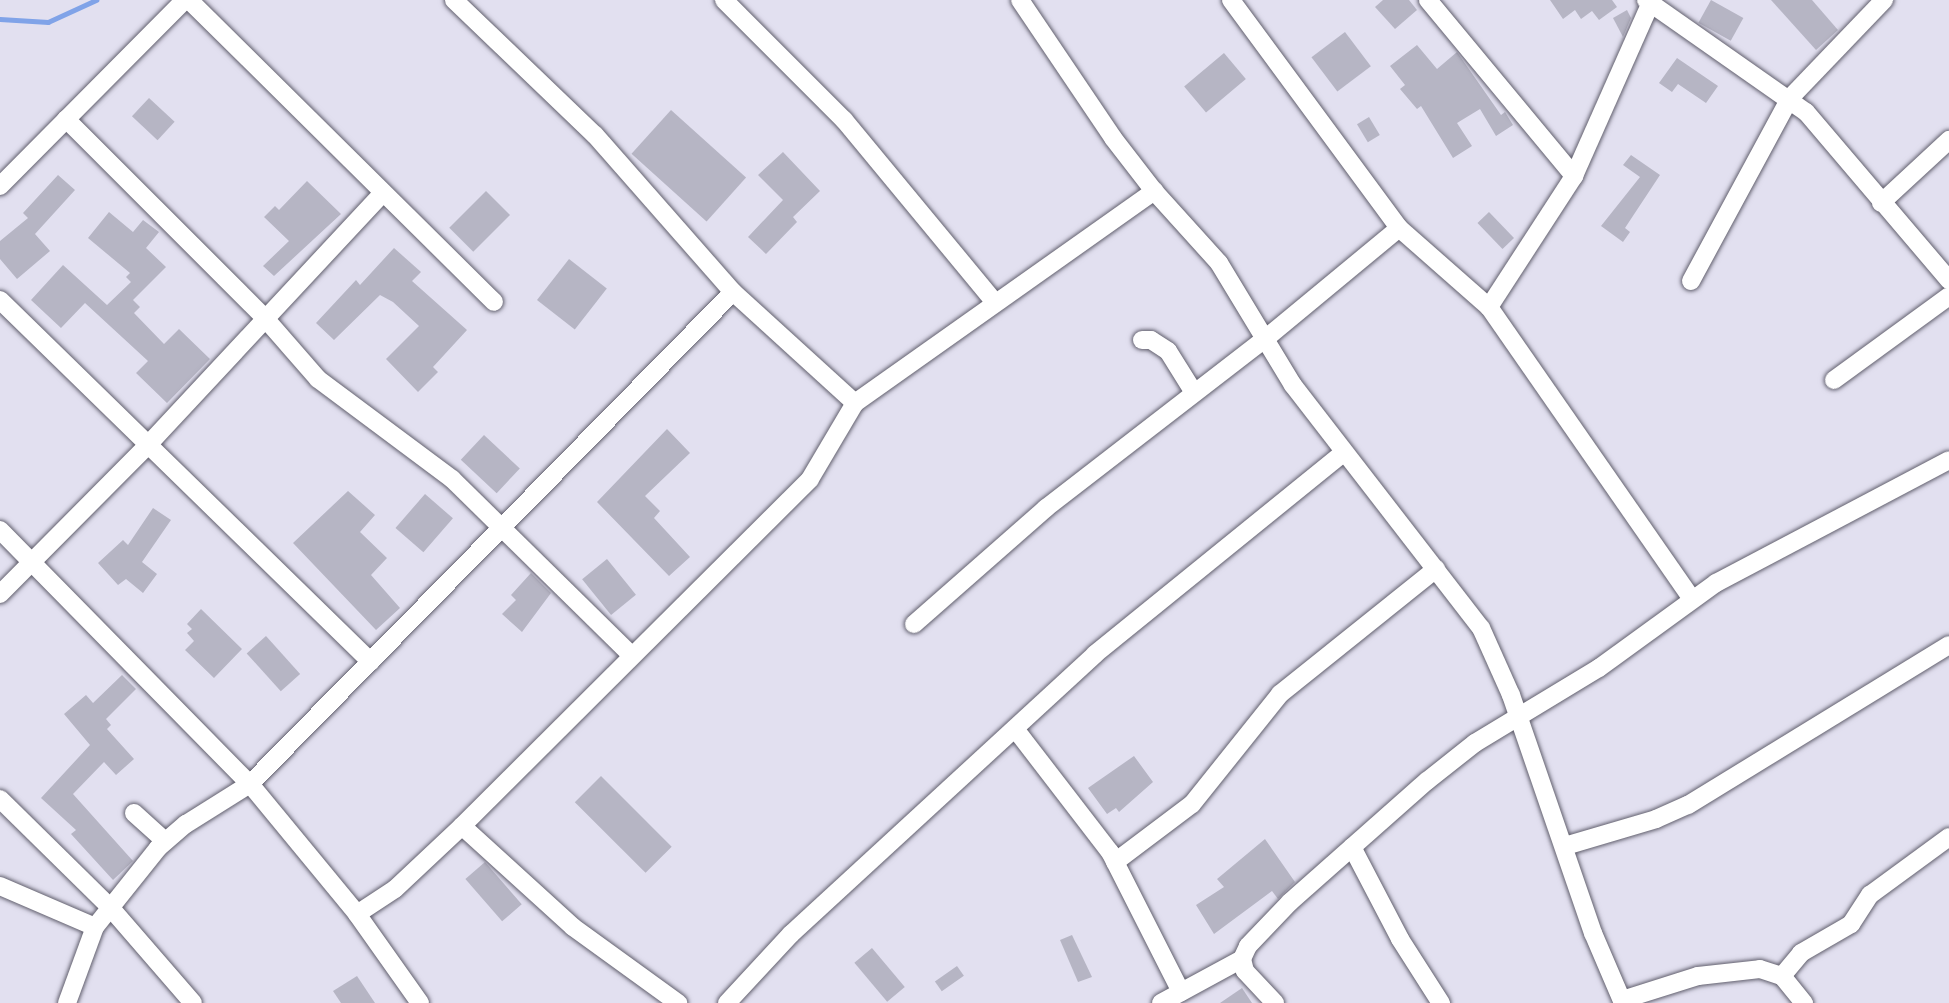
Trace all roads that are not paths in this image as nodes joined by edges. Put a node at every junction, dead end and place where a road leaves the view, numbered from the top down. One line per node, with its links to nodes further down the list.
1 (187, 0): 10 (street); 15 (street)
2 (454, 0): 20 (street)
3 (1020, 0): 14 (street)
4 (1231, 0): 17 (street)
5 (1428, 0): 12 (street)
6 (1884, 0): 9 (street)
7 (730, 1): 23 (street)
8 (1649, 2): 9 (street); 12 (street)
9 (1790, 98): 16 (street); 19 (street)
10 (66, 120): 13 (street); 26 (street)
11 (1949, 140): 16 (street)
12 (1574, 176): 25 (street)
13 (0, 186)
14 (1154, 191): 23 (street); 27 (street)
15 (381, 195): 24 (street); 26 (street)
16 (1881, 203): 18 (street)
17 (1399, 229): 25 (street); 27 (street)
18 (1949, 279)
19 (1691, 281)
20 (733, 292): 31 (street); 35 (street)
21 (1949, 296): 29 (street)
22 (0, 300): 32 (street)
23 (994, 301): 31 (street)
24 (494, 302)
25 (1489, 307): 40 (street)
26 (264, 317): 32 (street); 35 (street)
27 (1265, 339): 30 (street); 33 (street)
28 (1142, 341): 30 (street)
29 (1834, 380)
30 (1193, 391): 41 (street)
31 (855, 403): 43 (street)
32 (146, 447): 37 (street); 44 (street)
33 (1343, 453): 38 (street); 46 (street)
34 (1949, 460): 40 (street)
35 (500, 525): 43 (street); 44 (street)
36 (0, 530): 37 (street)
37 (32, 563): 39 (street); 47 (street)
38 (1436, 569): 45 (street); 55 (street)
39 (0, 594)
40 (1691, 598): 45 (street)
41 (914, 624)
42 (1949, 645): 53 (street)
43 (632, 656): 50 (street)
44 (371, 662): 47 (street)
45 (1518, 717): 53 (street); 54 (street)
46 (1016, 730): 55 (street); 68 (street)
47 (250, 784): 52 (street); 58 (street)
48 (0, 799): 57 (street)
49 (134, 813): 52 (street)
50 (462, 826): 58 (street); 67 (street)
51 (1949, 837): 61 (street)
52 (165, 841): 57 (street)
53 (1565, 846): 63 (street)
54 (1352, 847): 60 (street); 71 (street)
55 (1115, 862): 62 (street)
56 (0, 886): 59 (street)
57 (108, 906): 59 (street); 65 (street)
58 (357, 914): 66 (street)
59 (95, 927): 64 (street)
60 (1242, 959): 62 (street); 70 (street)
61 (1782, 976): 63 (street); 72 (street)
62 (1181, 992): 69 (street)
63 (1622, 1002)
64 (67, 1003)
65 (193, 1003)
66 (420, 1003)
67 (678, 1003)
68 (727, 1003)
69 (1160, 1003)
70 (1275, 1003)
71 (1441, 1003)
72 (1804, 1003)

